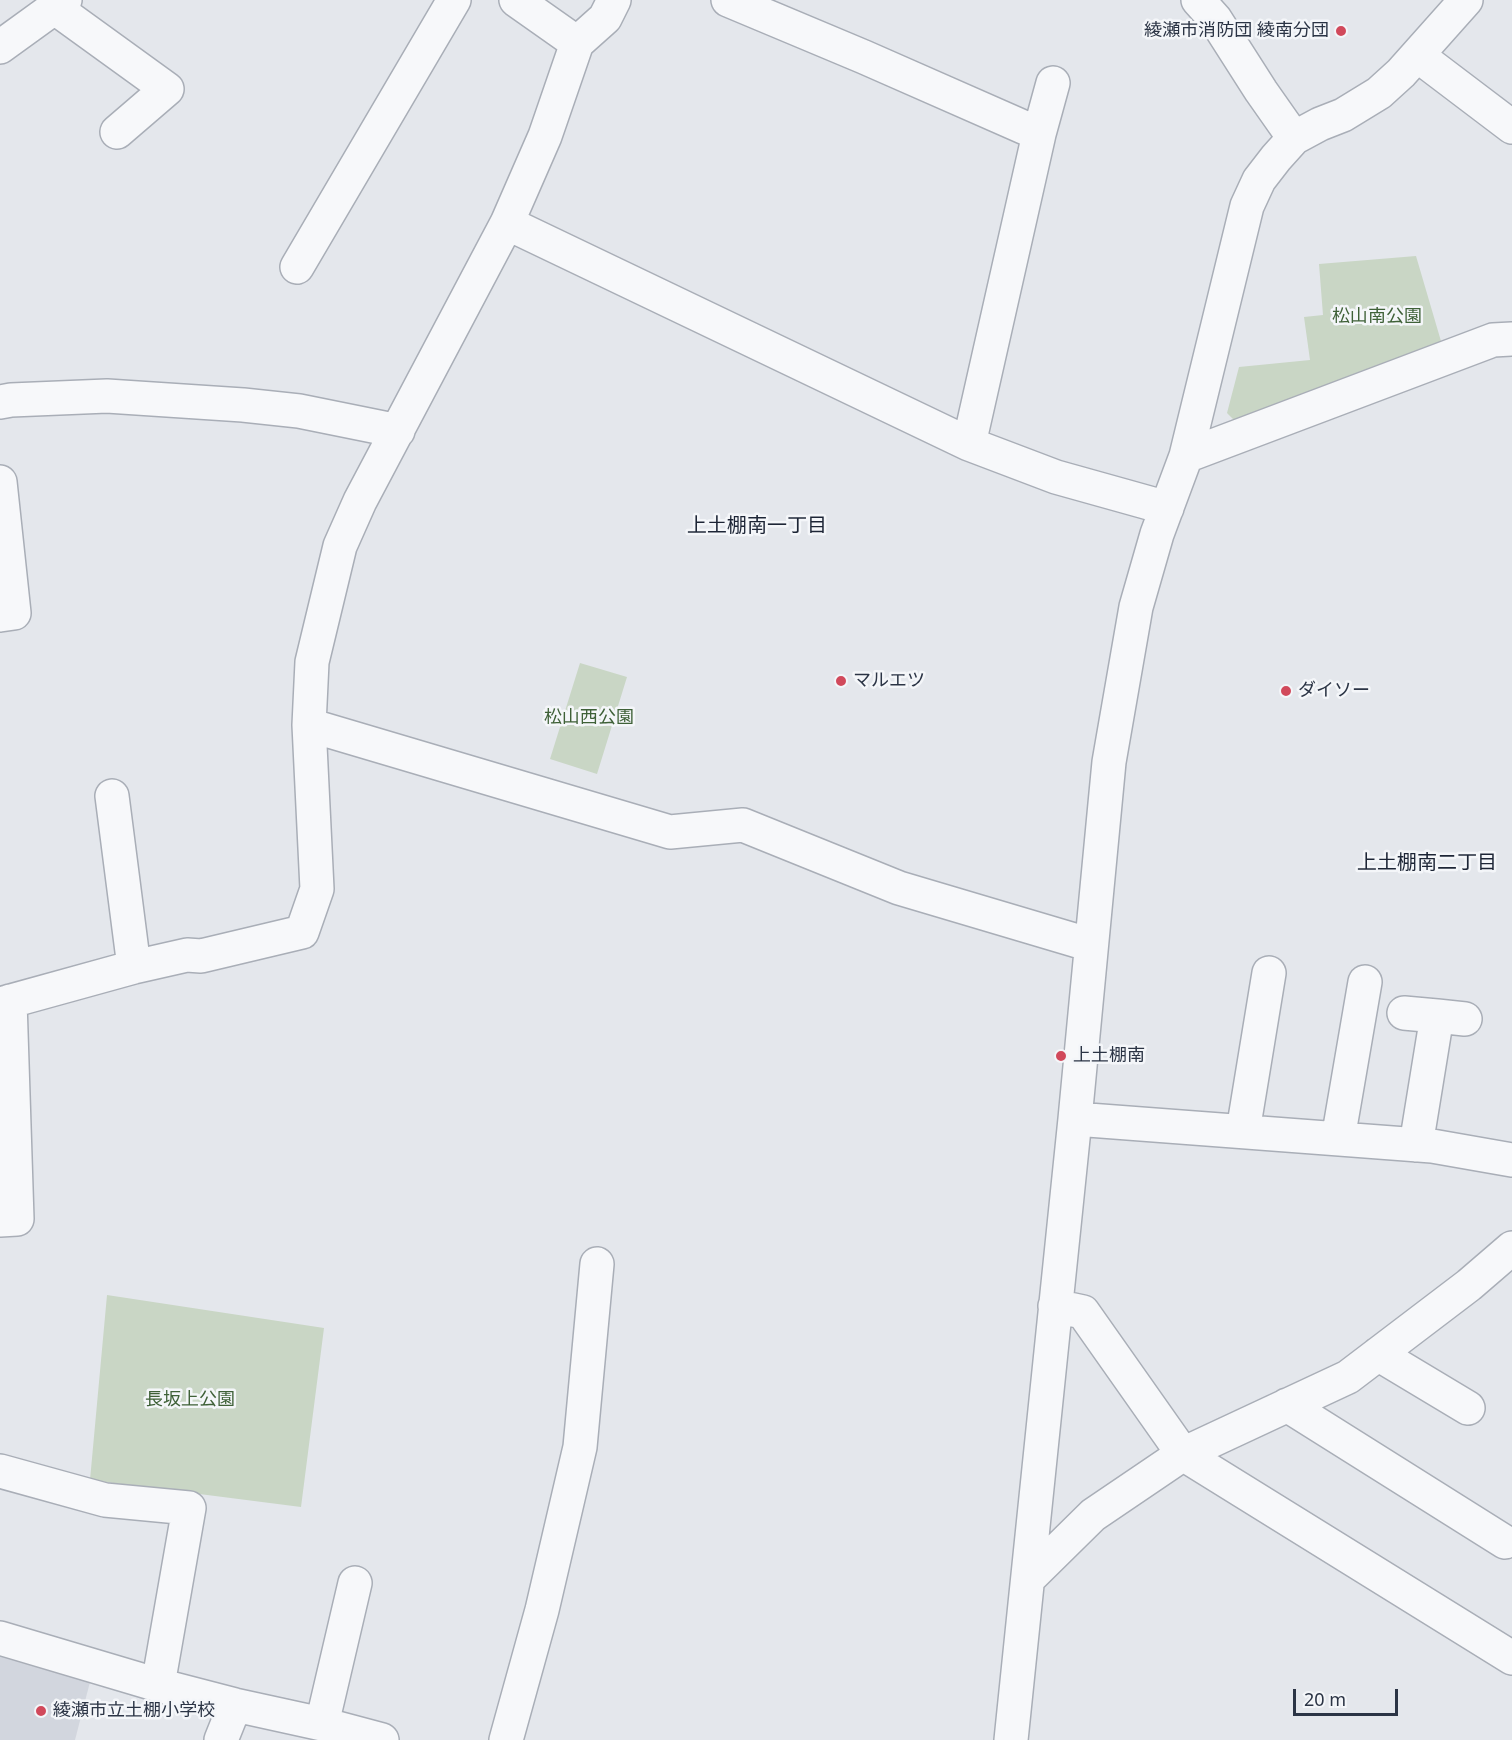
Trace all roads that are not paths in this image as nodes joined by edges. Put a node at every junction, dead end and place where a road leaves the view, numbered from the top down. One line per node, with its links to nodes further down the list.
1 (454, 0): 17 (street)
2 (516, 0): 8 (street)
3 (614, 0): 8 (street)
4 (728, 0): 14 (street)
5 (1198, 0): 15 (street)
6 (1466, 0): 10 (street)
7 (60, 4): 9 (street); 13 (street)
8 (577, 43): 16 (street)
9 (0, 47)
10 (1417, 55): 12 (street); 15 (street)
11 (1053, 83): 14 (street)
12 (1512, 127)
13 (117, 132)
14 (1039, 134): 21 (street)
15 (1294, 138): 22 (street)
16 (507, 223): 20 (street); 21 (street)
17 (297, 267)
18 (1512, 339): 22 (street)
19 (0, 402): 20 (street)
20 (398, 430): 26 (street)
21 (969, 444): 24 (street)
22 (1186, 456): 24 (street)
23 (0, 482): 25 (street)
24 (1167, 508): 28 (street)
25 (7, 614)
26 (309, 725): 28 (street); 29 (street)
27 (112, 796): 29 (street)
28 (1091, 945): 34 (street)
29 (134, 967): 32 (street)
30 (1269, 973): 35 (street)
31 (1365, 982): 36 (street)
32 (5, 1002): 39 (street)
33 (1404, 1013): 37 (street)
34 (1075, 1119): 35 (street); 42 (street)
35 (1243, 1131): 36 (street)
36 (1338, 1139): 37 (street)
37 (1416, 1145): 38 (street)
38 (1512, 1160)
39 (0, 1220)
40 (1512, 1248): 43 (street)
41 (597, 1264): 58 (street)
42 (1055, 1306): 46 (street); 49 (street)
43 (1378, 1354): 44 (street); 45 (street)
44 (1287, 1405): 46 (street); 48 (street)
45 (1468, 1408)
46 (1183, 1454): 49 (street); 52 (street)
47 (0, 1471): 53 (street)
48 (1505, 1542)
49 (1028, 1578): 59 (street)
50 (355, 1583): 55 (street)
51 (0, 1638): 53 (street)
52 (1512, 1658)
53 (158, 1685): 54 (street)
54 (235, 1705): 55 (street); 56 (street)
55 (322, 1724): 57 (street)
56 (221, 1740)
57 (382, 1740)
58 (506, 1740)
59 (1011, 1740)

